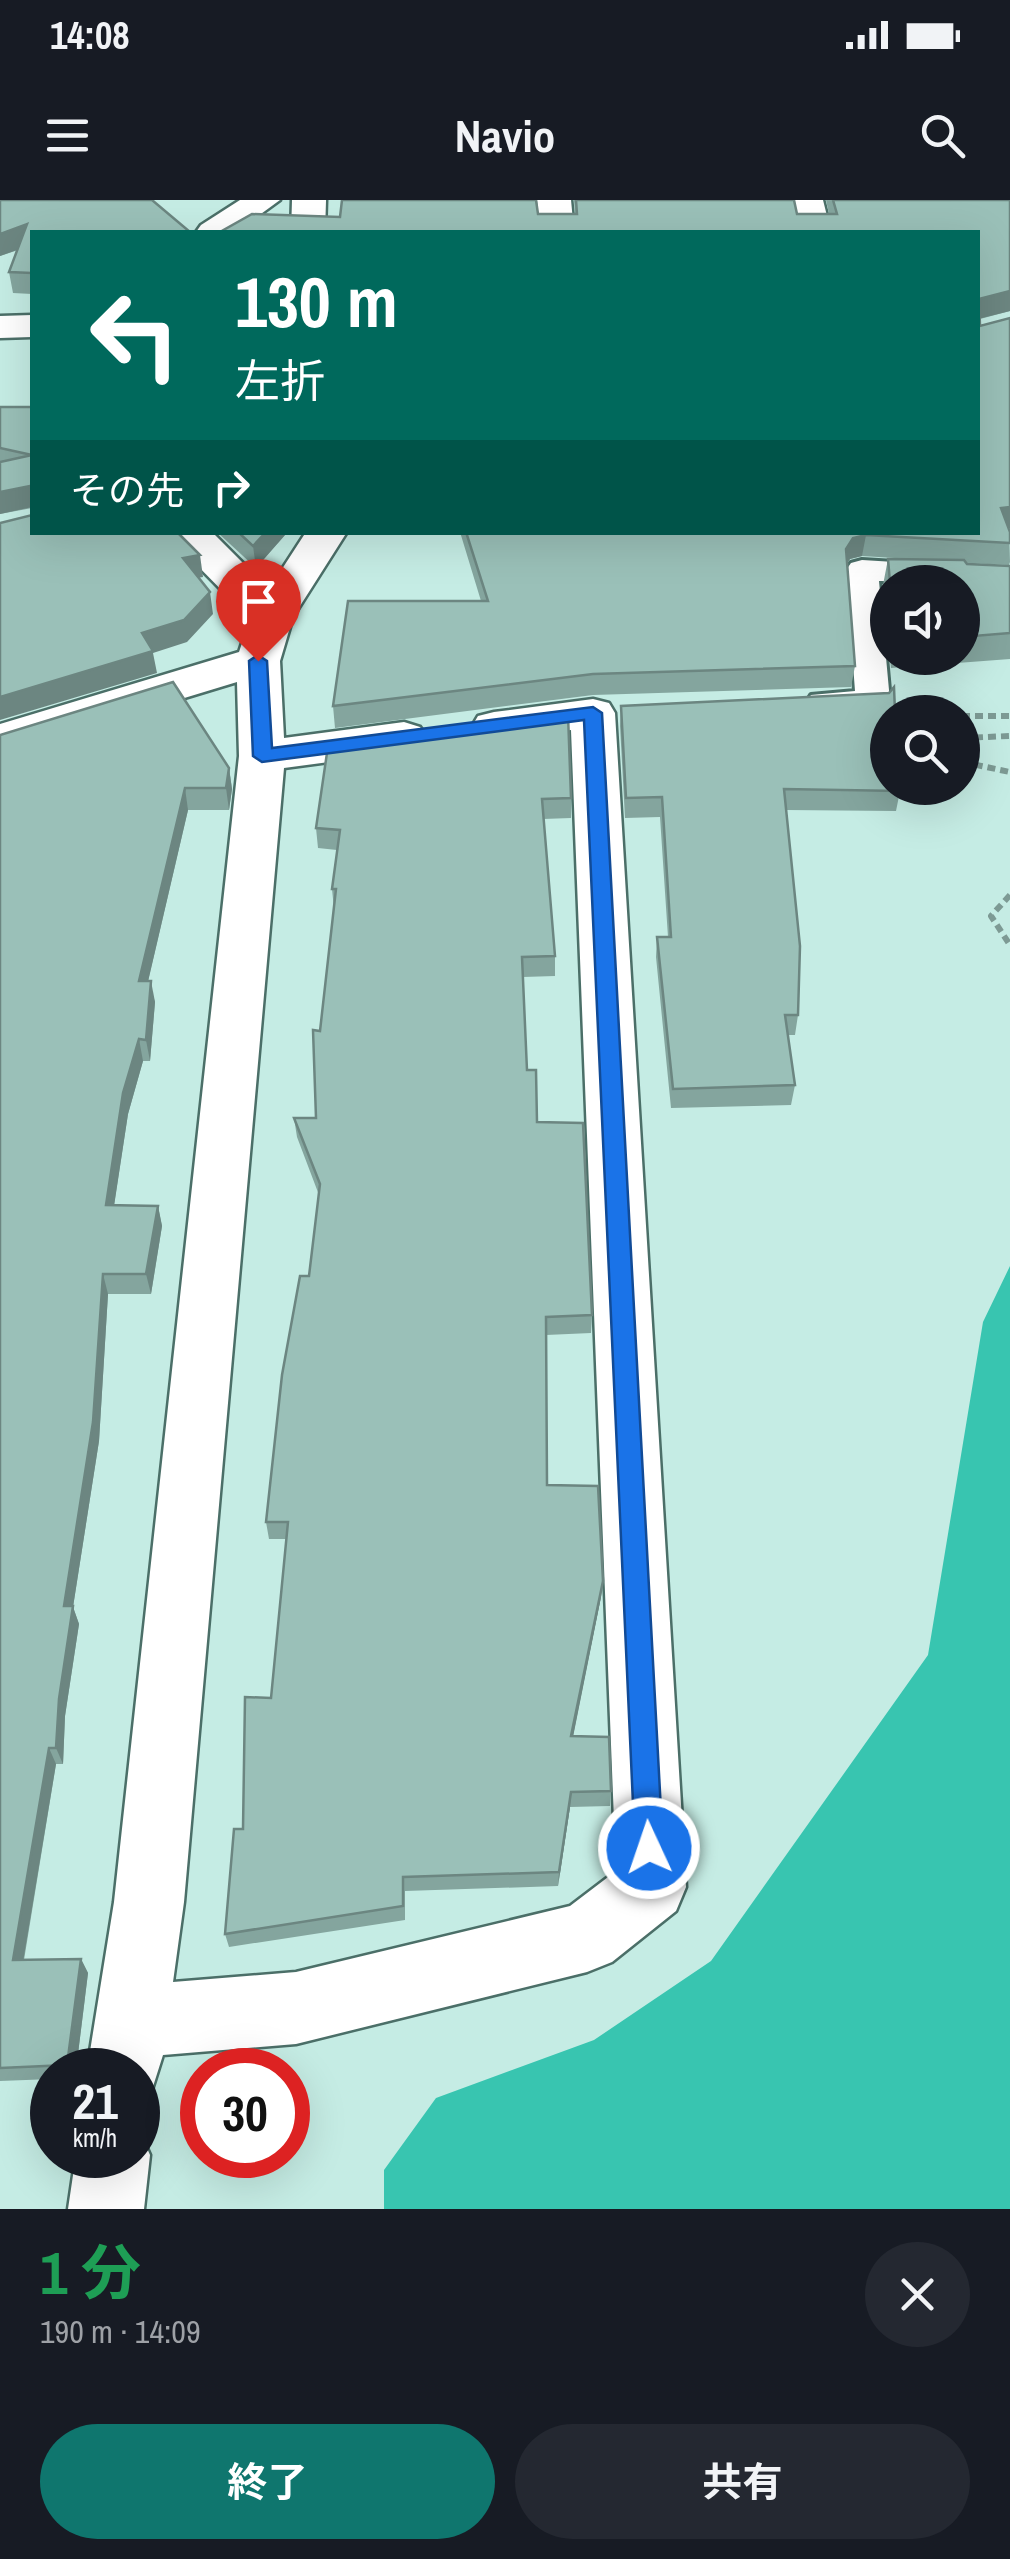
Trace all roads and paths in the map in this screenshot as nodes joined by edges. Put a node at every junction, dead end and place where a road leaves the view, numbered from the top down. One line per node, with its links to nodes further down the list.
1 (263, 200): 5 (street)
2 (309, 200): 6 (street)
3 (554, 200): 7 (street)
4 (806, 200): 8 (street)
5 (217, 230)
6 (308, 230)
7 (556, 230)
8 (814, 230)
9 (30, 326): 10 (street)
10 (0, 327)
11 (154, 535): 14 (street)
12 (325, 535): 14 (street)
13 (1010, 579): 15 (lane)
14 (265, 639): 20 (street); 21 (street)
15 (798, 704)
16 (980, 716): 17 (path)
17 (1010, 716)
18 (1010, 736): 19 (path)
19 (980, 737)
20 (0, 739)
21 (262, 756): 26 (street); 26 (street)
22 (980, 766): 23 (path)
23 (1010, 772)
24 (1010, 895): 25 (path)
25 (1010, 945)
26 (128, 2046)
27 (110, 2178): 28 (street)
28 (106, 2209)

